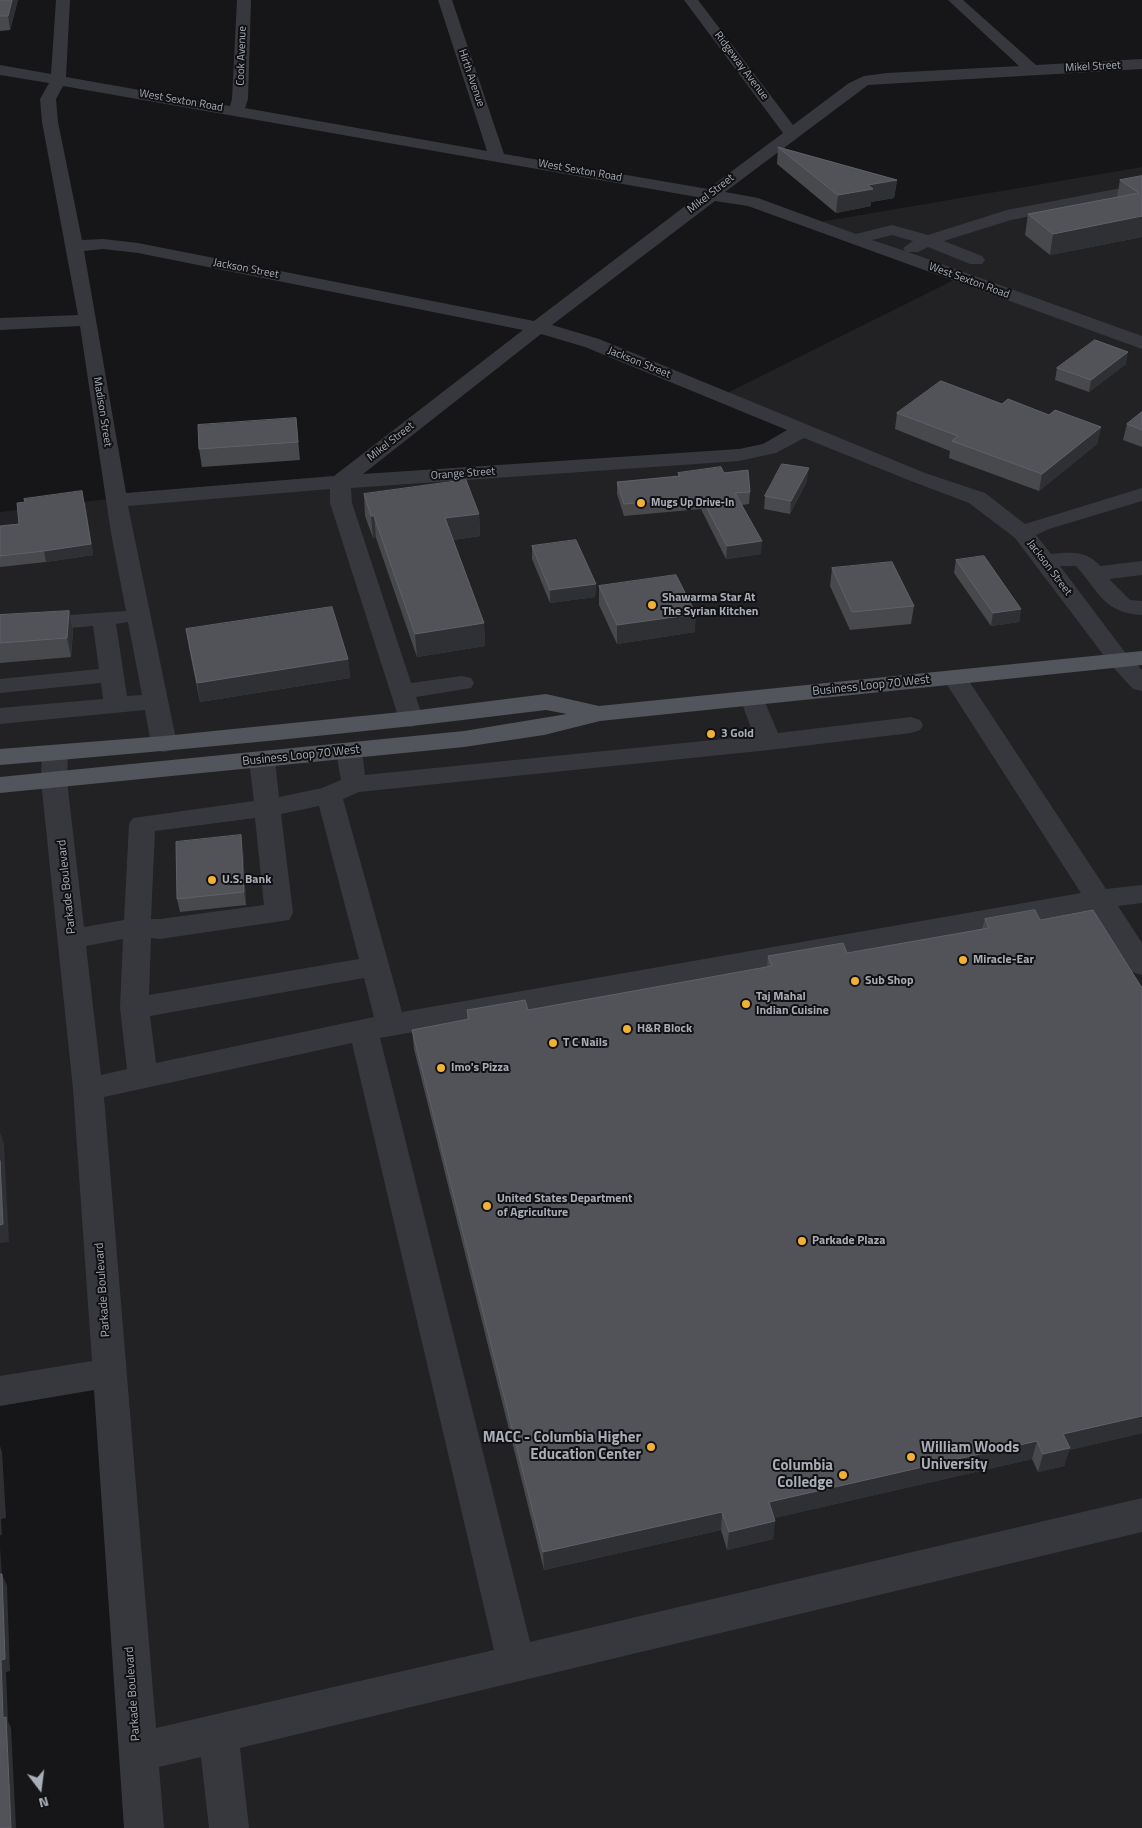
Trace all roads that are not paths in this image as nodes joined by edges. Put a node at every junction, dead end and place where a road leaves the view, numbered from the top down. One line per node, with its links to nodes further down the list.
1 (63, 0): 9 (street, Madison Street)
2 (244, 0): 10 (street, Cook Avenue)
3 (445, 0): 12 (street, Hirth Avenue)
4 (691, 0): 11 (street, Ridgeway Avenue)
5 (955, 0): 8 (street)
6 (1142, 64): 8 (street, Mikel Street)
7 (0, 70): 9 (street, West Sexton Road)
8 (1032, 70): 11 (street, Mikel Street)
9 (58, 81): 10 (street, West Sexton Road); 17 (street, Madison Street)
10 (236, 111): 12 (street, West Sexton Road)
11 (791, 133): 14 (street, Mikel Street)
12 (497, 156): 14 (street, West Sexton Road)
13 (1142, 188): 16 (street)
14 (712, 194): 15 (street, West Sexton Road); 22 (street, Mikel Street)
15 (856, 240): 16 (street); 18 (street, West Sexton Road)
16 (928, 241): 18 (street); 19 (street)
17 (73, 246): 20 (street, Madison Street); 22 (street, Jackson Street)
18 (900, 256): 23 (street, West Sexton Road)
19 (976, 260)
20 (88, 320): 21 (street); 27 (street, Madison Street)
21 (0, 324)
22 (538, 327): 24 (street, Jackson Street); 25 (street, Mikel Street)
23 (1142, 343)
24 (803, 430): 25 (street, Orange Street); 28 (street, Jackson Street)
25 (340, 482): 27 (street, Orange Street); 42 (street)
26 (1142, 494): 28 (street)
27 (117, 500): 33 (street, Madison Street)
28 (1023, 533): 29 (street, Jackson Street)
29 (1044, 562): 31 (street); 36 (street, Jackson Street)
30 (1142, 568): 31 (street)
31 (1094, 574): 32 (street)
32 (1142, 608)
33 (138, 616): 34 (street); 44 (street, Madison Street)
34 (103, 618): 35 (street); 37 (street)
35 (0, 627)
36 (1131, 659): 38 (main road, Business Loop 70 West); 40 (street, Jackson Street)
37 (112, 675): 41 (street); 45 (street)
38 (954, 677): 43 (main road, Business Loop 70 West); 61 (street)
39 (462, 683): 42 (street)
40 (1142, 684)
41 (0, 686)
42 (404, 691): 48 (street)
43 (752, 698): 46 (main road, Business Loop 70 West); 50 (street)
44 (156, 701): 45 (street); 51 (street, Madison Street)
45 (116, 703): 47 (street)
46 (600, 713): 48 (main road, Business Loop 70 West); 52 (main road, Business Loop 70 West)
47 (0, 716)
48 (411, 719): 51 (main road, Business Loop 70 West)
49 (910, 725): 50 (street)
50 (769, 742): 56 (street)
51 (164, 744): 55 (main road, Business Loop 70 West)
52 (349, 751): 54 (main road, Business Loop 70 West); 56 (street)
53 (0, 757): 55 (main road, Business Loop 70 West)
54 (262, 760): 55 (main road, Business Loop 70 West); 59 (street)
55 (54, 767): 57 (main road, Business Loop 70 West); 63 (street, Parkade Boulevard)
56 (354, 784): 58 (street)
57 (0, 785)
58 (329, 795): 59 (street); 65 (street)
59 (269, 808): 62 (street); 62 (street)
60 (1142, 894): 61 (street)
61 (1099, 899): 64 (street); 67 (street)
62 (137, 927): 63 (street); 66 (street)
63 (72, 938): 69 (street, Parkade Boulevard)
64 (1141, 963)
65 (375, 966): 66 (street); 67 (street)
66 (134, 1008): 68 (street)
67 (377, 1028): 68 (street); 73 (street)
68 (143, 1077): 69 (street)
69 (88, 1089): 70 (street, Parkade Boulevard)
70 (110, 1373): 71 (street); 75 (street, Parkade Boulevard)
71 (0, 1391)
72 (1142, 1515): 73 (street)
73 (516, 1664): 74 (street)
74 (218, 1733): 75 (street); 77 (street)
75 (138, 1752): 76 (street, Parkade Boulevard)
76 (144, 1828)
77 (229, 1828)

